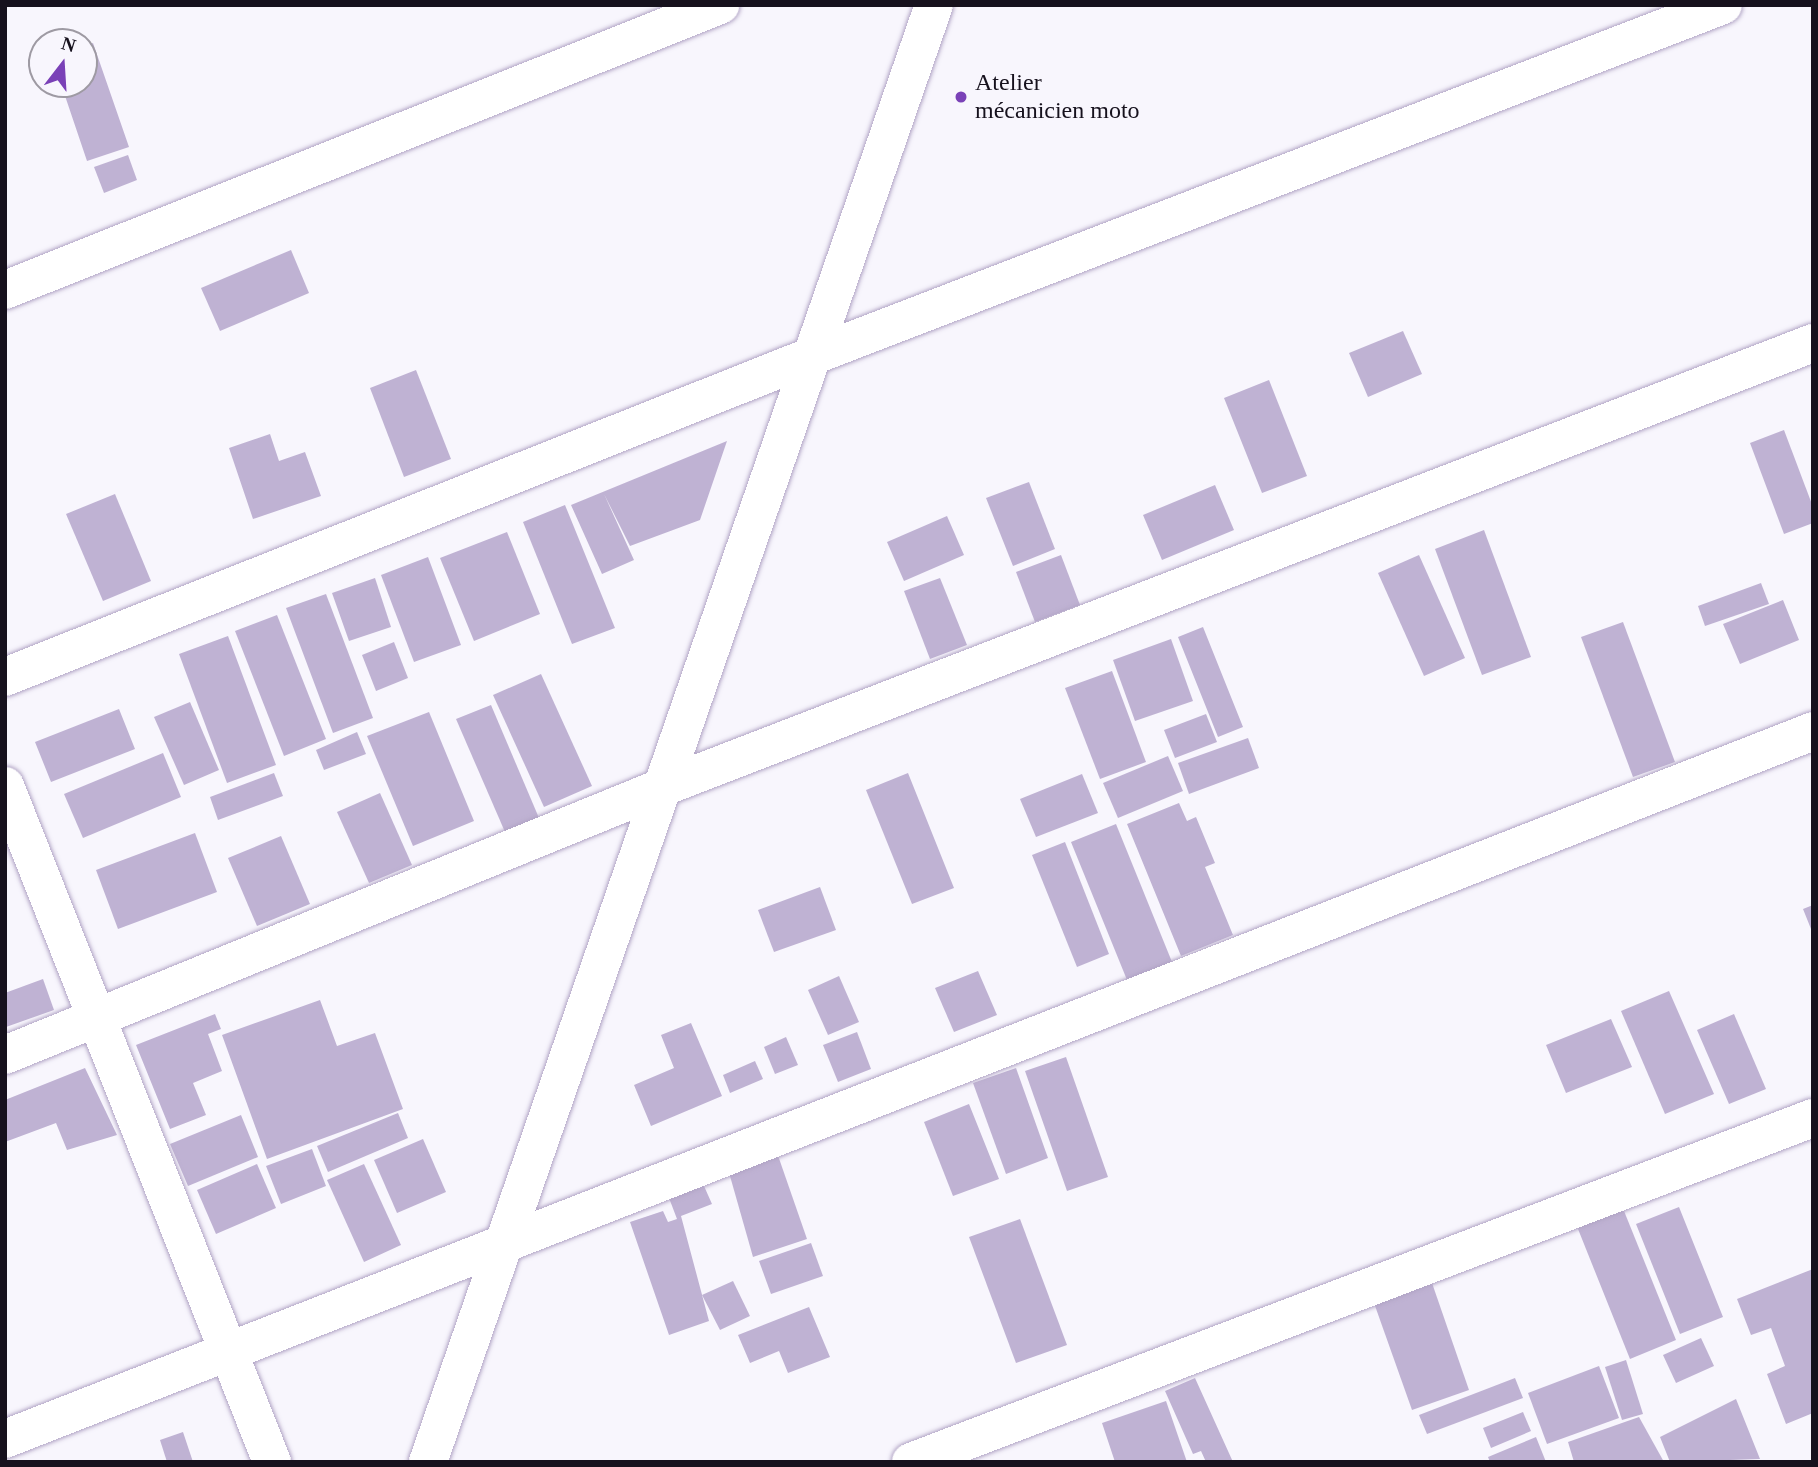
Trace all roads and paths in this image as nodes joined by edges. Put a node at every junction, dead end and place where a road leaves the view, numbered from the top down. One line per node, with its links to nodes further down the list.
1 (720, 5): 4 (street)
2 (934, 5): 6 (street)
3 (1723, 5): 6 (street)
4 (5, 290)
5 (1813, 342): 10 (street)
6 (812, 356): 7 (street); 10 (street)
7 (5, 677)
8 (1813, 731): 14 (street)
9 (5, 786): 11 (street)
10 (663, 786): 11 (street); 14 (street)
11 (97, 1019): 12 (street); 15 (street)
12 (5, 1055)
13 (1813, 1118): 19 (street)
14 (506, 1239): 15 (street); 18 (street)
15 (229, 1352): 16 (street); 17 (street)
16 (5, 1439)
17 (272, 1462)
18 (428, 1462)
19 (911, 1462)

